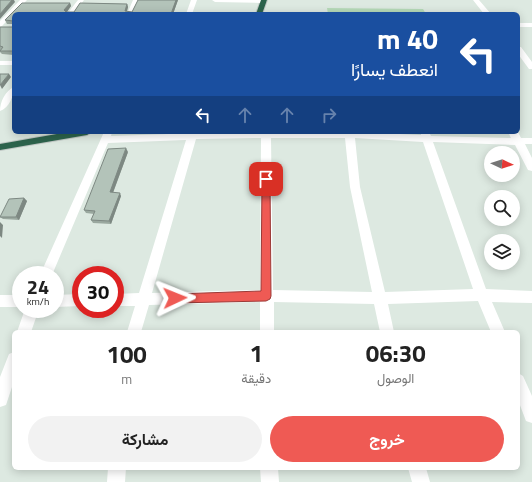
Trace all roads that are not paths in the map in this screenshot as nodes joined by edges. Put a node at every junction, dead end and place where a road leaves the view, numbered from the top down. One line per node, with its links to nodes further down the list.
1 (24, 0): 8 (street)
2 (81, 0): 9 (street)
3 (136, 0): 10 (street)
4 (194, 0): 11 (street)
5 (215, 0): 7 (street)
6 (476, 0): 13 (street)
7 (264, 1): 12 (highway)
8 (14, 12)
9 (72, 12)
10 (131, 12)
11 (190, 12)
12 (260, 12)
13 (486, 12)
14 (12, 14): 17 (street)
15 (520, 25): 16 (street)
16 (532, 25)
17 (2, 26)
18 (520, 52): 21 (street)
19 (0, 63): 20 (street)
20 (12, 63)
21 (532, 67)
22 (12, 93): 23 (street)
23 (0, 108)
24 (66, 134): 33 (highway)
25 (266, 134): 26 (street); 29 (street); 37 (street)
26 (350, 134): 30 (street); 39 (street)
27 (514, 134): 31 (street)
28 (107, 136): 29 (street); 35 (street)
29 (192, 136): 40 (street)
30 (426, 136): 31 (street); 36 (street)
31 (518, 141): 32 (street); 34 (street)
32 (532, 141)
33 (0, 147)
34 (532, 167)
35 (50, 266)
36 (482, 295): 38 (street); 39 (street); 49 (street)
37 (266, 296): 39 (street); 40 (street); 47 (street)
38 (532, 297)
39 (379, 298): 48 (street)
40 (145, 299): 41 (street); 46 (street)
41 (124, 300)
42 (0, 301): 43 (street)
43 (12, 301)
44 (29, 318): 45 (street)
45 (25, 330)
46 (135, 330)
47 (267, 330)
48 (386, 330)
49 (497, 330)
50 (12, 365): 52 (street)
51 (520, 386): 53 (street)
52 (0, 399)
53 (532, 415)
54 (117, 470): 57 (street)
55 (270, 470): 58 (street)
56 (417, 470): 59 (street)
57 (116, 482)
58 (270, 482)
59 (420, 482)

